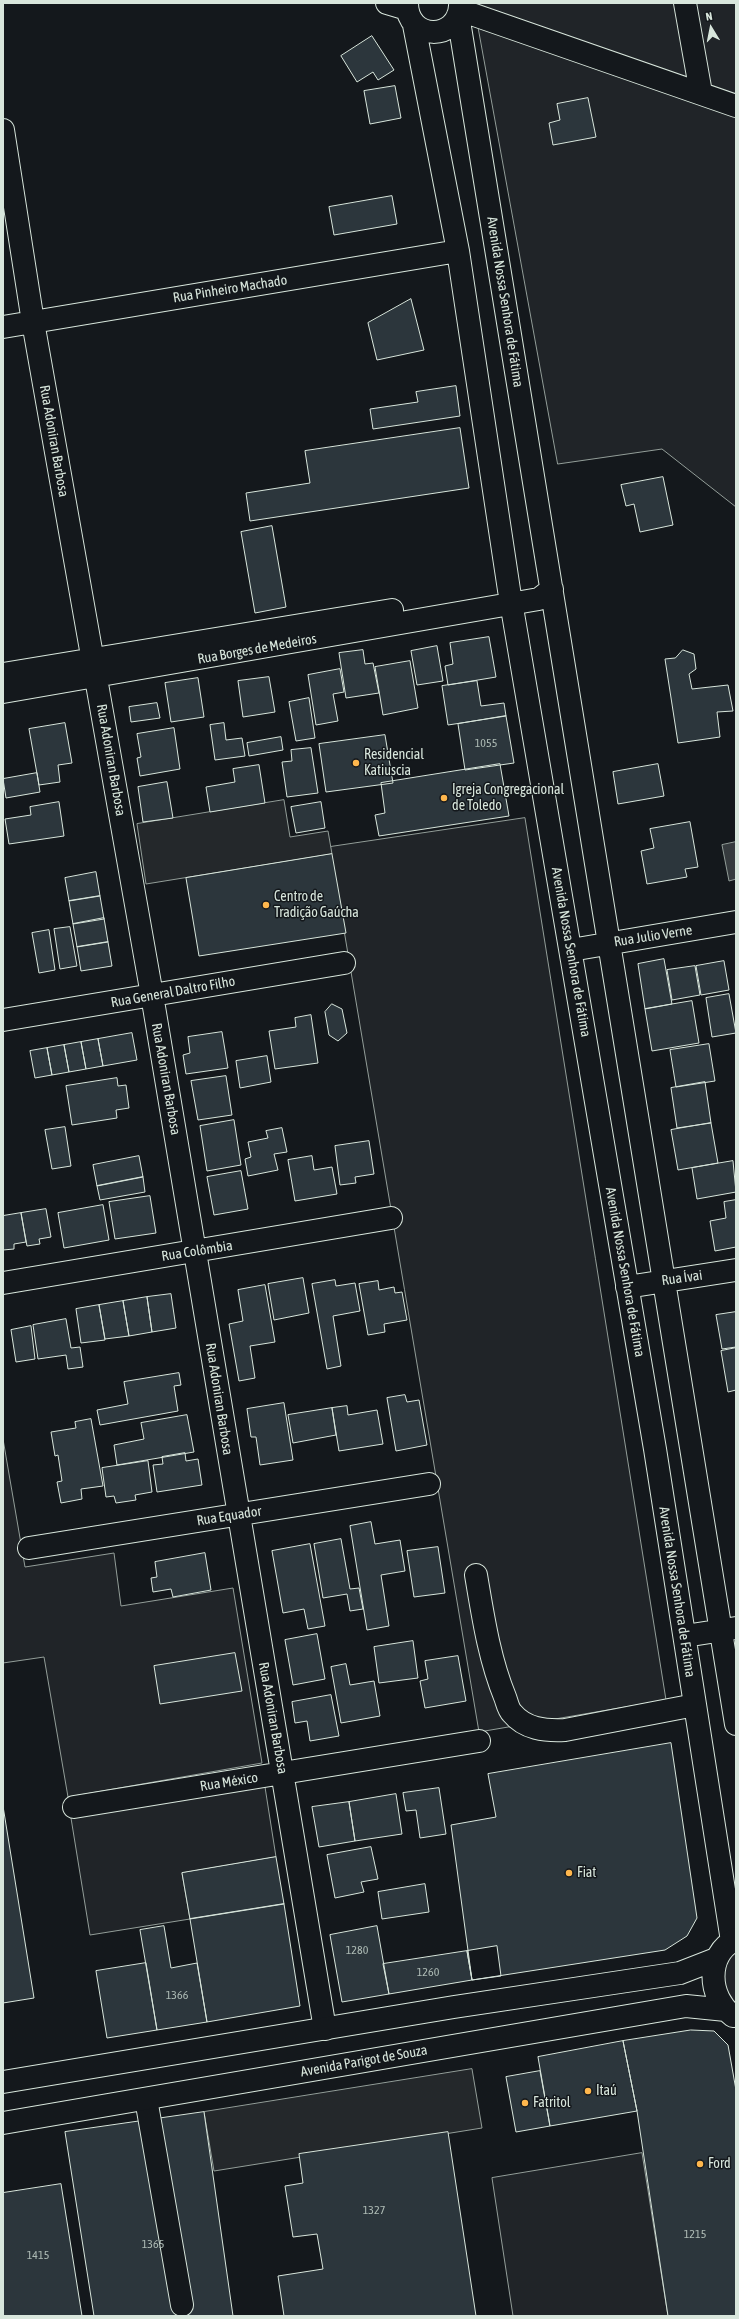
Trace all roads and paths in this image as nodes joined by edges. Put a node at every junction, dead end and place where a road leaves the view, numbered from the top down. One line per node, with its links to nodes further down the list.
1 (685, 3): 4 (street)
2 (459, 9): 3 (street, Avenida Nossa Senhora de Fátima); 4 (street); 10 (street, Avenida Nossa Senhora de Fátima)
3 (404, 10): 7 (street, Avenida Nossa Senhora de Fátima)
4 (701, 93): 5 (street)
5 (736, 106)
6 (3, 130): 8 (street, Rua Adoniran Barbosa)
7 (458, 251): 8 (street, Rua Pinheiro Machado); 11 (street, Avenida Nossa Senhora de Fátima)
8 (33, 322): 9 (street, Rua Pinheiro Machado); 12 (street, Rua Adoniran Barbosa)
9 (3, 327)
10 (552, 590): 11 (street); 16 (street, Avenida Nossa Senhora de Fátima)
11 (510, 597): 12 (street, Rua Borges de Medeiros); 17 (street, Avenida Nossa Senhora de Fátima)
12 (95, 669): 13 (street, Rua Borges de Medeiros); 14 (street, Rua Borges de Medeiros); 19 (street, Rua Adoniran Barbosa)
13 (3, 674)
14 (3, 692)
15 (736, 922): 16 (street, Rua Julio Verne)
16 (609, 943): 17 (street, Rua Julio Verne); 24 (street, Avenida Nossa Senhora de Fátima)
17 (571, 950): 26 (street, Avenida Nossa Senhora de Fátima)
18 (344, 963): 19 (street, Rua General Daltro Filho)
19 (152, 995): 20 (street, Rua General Daltro Filho); 22 (street, Rua Adoniran Barbosa)
20 (3, 1020)
21 (391, 1218): 22 (street, Rua Colômbia)
22 (195, 1251): 25 (street, Rua Colômbia); 28 (street, Rua Adoniran Barbosa)
23 (736, 1270): 24 (street, Rua Ívai)
24 (664, 1281): 26 (street, Rua Ívai); 31 (street, Avenida Nossa Senhora de Fátima)
25 (3, 1283)
26 (628, 1287): 32 (street, Avenida Nossa Senhora de Fátima)
27 (429, 1484): 28 (street, Rua Equador)
28 (239, 1515): 29 (street, Rua Equador); 36 (street, Rua Adoniran Barbosa)
29 (29, 1548)
30 (476, 1575): 33 (street)
31 (728, 1629): 32 (street); 34 (street, Avenida Nossa Senhora de Fátima)
32 (685, 1636): 33 (street, Avenida Nossa Senhora de Fátima)
33 (695, 1705): 38 (street, Avenida Nossa Senhora de Fátima)
34 (736, 1724)
35 (479, 1741): 36 (street, Rua México)
36 (282, 1773): 37 (street, Rua México); 41 (street, Rua Adoniran Barbosa)
37 (74, 1807)
38 (734, 1940): 39 (street, Avenida Parigot de Souza)
39 (716, 1959): 40 (street, Avenida Parigot de Souza); 41 (street)
40 (731, 2014): 43 (street, Avenida Parigot de Souza)
41 (325, 2029): 42 (street)
42 (3, 2082)
43 (146, 2099): 44 (street, Avenida Parigot de Souza); 45 (street)
44 (3, 2123)
45 (182, 2305)

